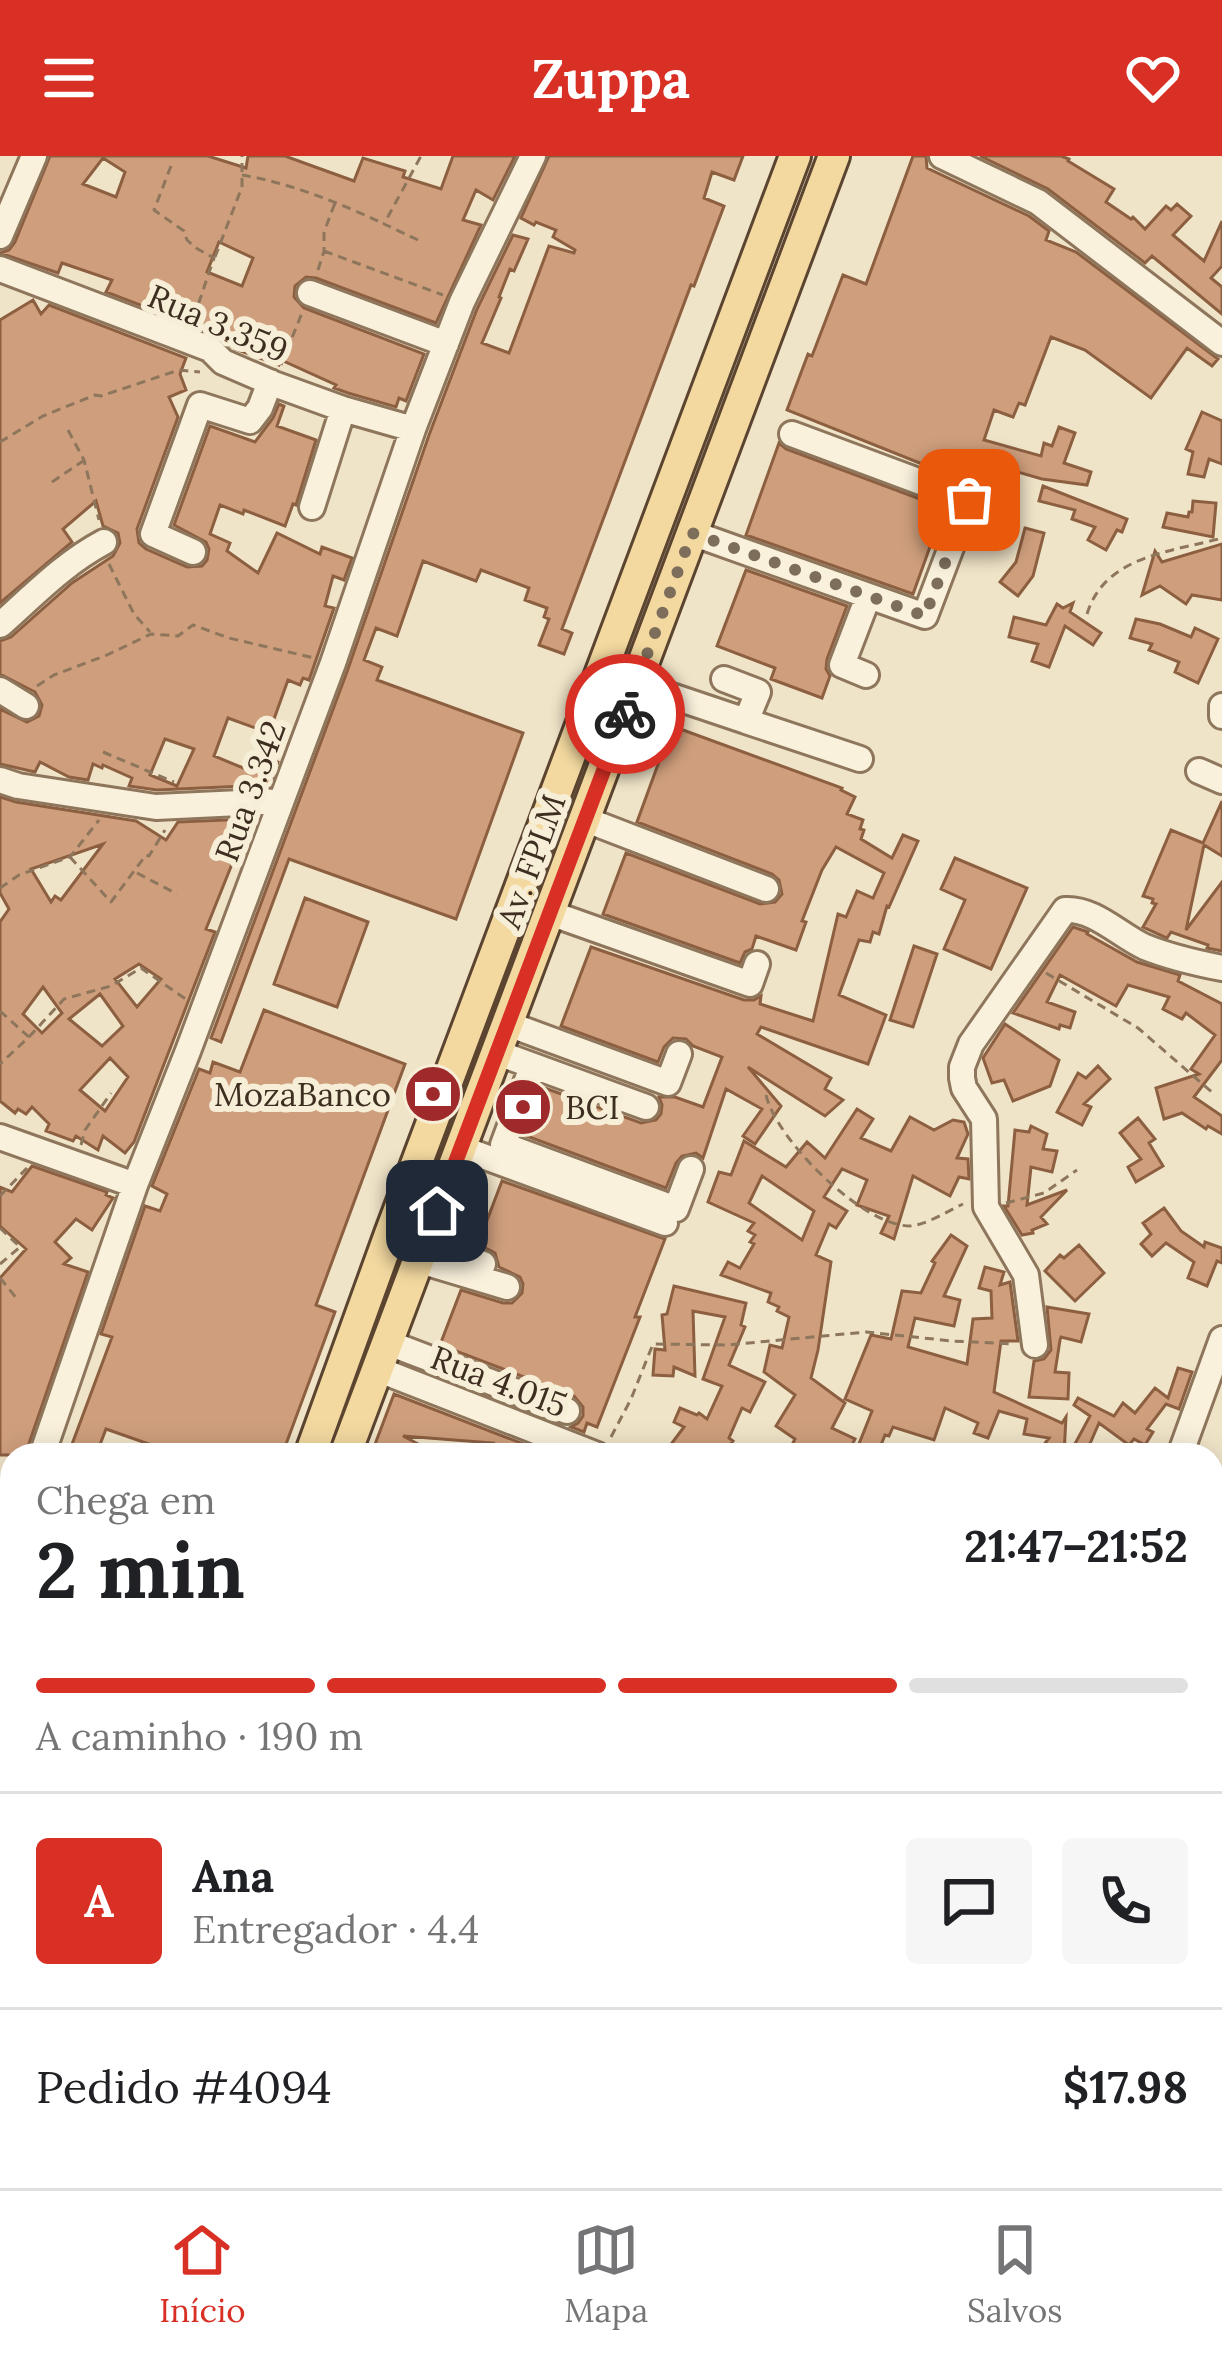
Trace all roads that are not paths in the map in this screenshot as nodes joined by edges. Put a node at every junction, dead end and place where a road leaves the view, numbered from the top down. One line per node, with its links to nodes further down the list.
1 (34, 156): 8 (street)
2 (532, 156): 12 (street, Rua 3.342)
3 (795, 156): 6 (main road, Av. FPLM)
4 (834, 156): 7 (main road, Av. FPLM)
5 (942, 156): 11 (street)
6 (781, 198): 7 (main road); 39 (main road, Av. FPLM)
7 (814, 209): 18 (main road, Av. FPLM)
8 (0, 236)
9 (0, 269): 13 (street, Rua 3.359)
10 (310, 293): 12 (street)
11 (1222, 343)
12 (446, 344): 15 (street, Rua 3.342)
13 (270, 382): 14 (street, Rua 3.359); 20 (street)
14 (343, 410): 15 (street, Rua 3.359); 17 (street)
15 (413, 429): 33 (street, Rua 3.342)
16 (792, 434): 21 (street)
17 (312, 507)
18 (692, 533): 21 (street); 25 (main road, Av. FPLM)
19 (104, 542): 22 (street)
20 (193, 552)
21 (868, 597): 23 (street)
22 (0, 625)
23 (866, 675)
24 (724, 679): 30 (street)
25 (636, 684): 30 (street); 34 (main road, Av. FPLM)
26 (0, 690): 27 (street)
27 (26, 706)
28 (1222, 706): 29 (street)
29 (1222, 716)
30 (746, 721): 31 (street)
31 (860, 759)
32 (0, 780): 33 (street)
33 (281, 801): 48 (street, Rua 3.342)
34 (584, 819): 35 (street); 36 (main road, Av. FPLM)
35 (766, 890)
36 (550, 913): 37 (street); 40 (main road, Av. FPLM)
37 (757, 964)
38 (1222, 968): 53 (street)
39 (485, 982): 40 (main road); 58 (main road, Av. FPLM)
40 (520, 994): 41 (main road, Av. FPLM)
41 (503, 1039): 42 (street); 43 (street); 46 (main road, Av. FPLM)
42 (680, 1054)
43 (532, 1067): 44 (street); 47 (street)
44 (646, 1108)
45 (0, 1137): 48 (street)
46 (461, 1148): 49 (street); 50 (main road, Av. FPLM)
47 (691, 1168)
48 (135, 1184): 57 (street, Rua 3.342)
49 (664, 1223)
50 (421, 1251): 51 (street); 52 (street); 55 (main road, Av. FPLM)
51 (483, 1264)
52 (507, 1287)
53 (1035, 1345)
54 (1219, 1352): 61 (street)
55 (382, 1355): 56 (street); 59 (main road, Av. FPLM); 60 (street, Rua 4.015)
56 (567, 1411)
57 (46, 1443)
58 (314, 1443)
59 (349, 1443)
60 (599, 1443)
61 (1185, 1443)

